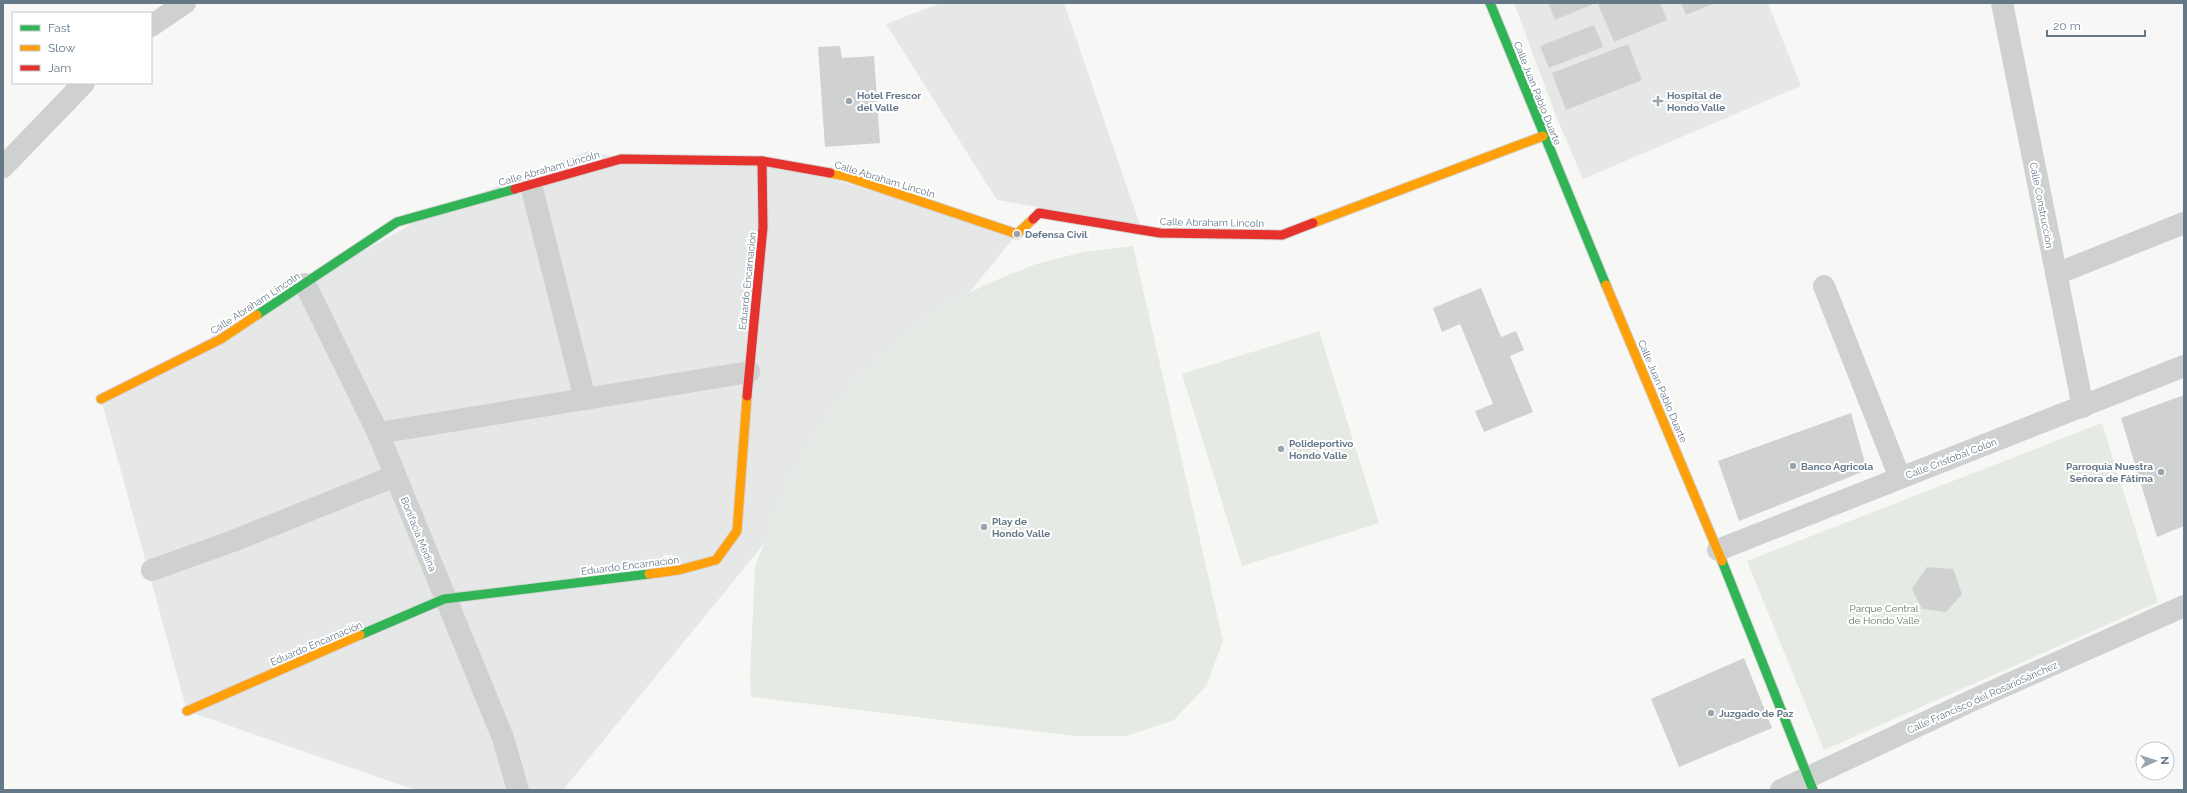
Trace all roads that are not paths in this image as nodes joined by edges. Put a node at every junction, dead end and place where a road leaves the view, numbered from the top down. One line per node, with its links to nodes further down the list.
1 (185, 3): 4 (street)
2 (1490, 3): 6 (street, Calle Juan Pablo Duarte)
3 (2002, 3): 11 (street, Calle Construcción)
4 (152, 25)
5 (83, 84): 8 (street)
6 (1543, 136): 7 (street, Calle Abraham Lincoln); 22 (street, Calle Juan Pablo Duarte)
7 (762, 161): 9 (street, Calle Abraham Lincoln); 15 (street, Eduardo Encarnación)
8 (3, 167)
9 (531, 184): 12 (street, Calle Abraham Lincoln); 17 (street)
10 (2184, 223): 11 (street)
11 (2056, 274): 18 (street, Calle Construcción)
12 (305, 284): 16 (street, Calle Abraham Lincoln); 19 (street, Bonifacia Medina)
13 (1824, 286): 21 (street)
14 (2184, 366): 18 (street, Calle Cristóbal Colón)
15 (749, 372): 17 (street); 24 (street, Eduardo Encarnación)
16 (101, 399)
17 (585, 399): 19 (street)
18 (2083, 407): 21 (street, Calle Cristóbal Colón)
19 (378, 433): 20 (street, Bonifacia Medina)
20 (395, 476): 23 (street); 24 (street, Bonifacia Medina)
21 (1900, 478): 22 (street, Calle Cristóbal Colón)
22 (1718, 550): 27 (street, Calle Juan Pablo Duarte)
23 (152, 570)
24 (444, 599): 26 (street, Eduardo Encarnación); 28 (street, Bonifacia Medina)
25 (2184, 606): 27 (street, Calle Francisco del RosarioSánchez)
26 (187, 711)
27 (1810, 783): 29 (street, Calle Francisco del RosarioSánchez)
28 (518, 790)
29 (1781, 790)

